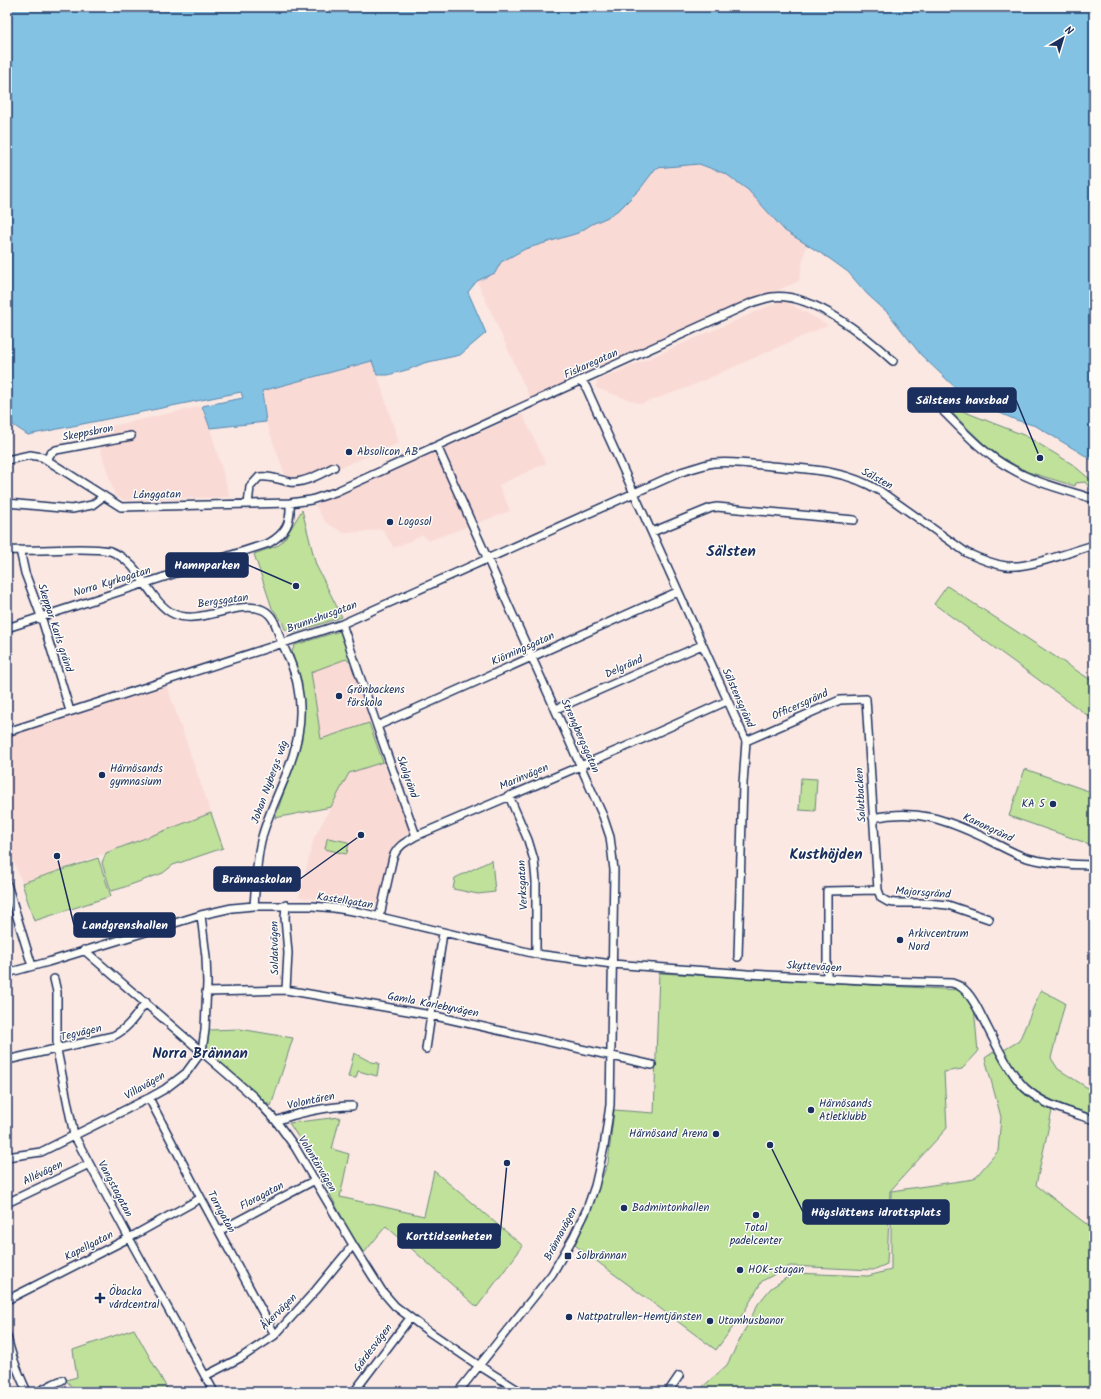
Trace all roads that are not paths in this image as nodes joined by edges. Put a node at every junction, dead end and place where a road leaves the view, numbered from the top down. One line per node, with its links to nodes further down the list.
1 (893, 361): 2 (street, Fiskaregatan)
2 (581, 380): 5 (street, Fiskaregatan); 9 (street, Sälstensgränd)
3 (944, 412): 11 (street)
4 (131, 436): 6 (street, Skeppsbron)
5 (437, 446): 13 (street, Fiskaregatan); 20 (street, Strengbergsgatan)
6 (47, 459): 7 (street); 10 (street, Långgatan)
7 (7, 460)
8 (334, 467): 14 (street)
9 (634, 494): 16 (street, Sälstensgränd); 17 (street, Sälsten); 20 (street, Brunnshusgatan)
10 (104, 496): 12 (street); 14 (street, Långgatan)
11 (1094, 499)
12 (7, 503)
13 (290, 503): 14 (street, Långgatan); 21 (street, Norra Kyrkogatan)
14 (248, 504)
15 (854, 520): 16 (street)
16 (652, 532): 22 (street, Sälstensgränd)
17 (1094, 545)
18 (7, 550): 19 (street, Bergsgatan)
19 (20, 550): 21 (street, Bergsgatan); 23 (street, Skeppar Karls gränd)
20 (488, 559): 24 (street, Brunnshusgatan); 28 (street, Strengbergsgatan)
21 (145, 584): 23 (street, Norra Kyrkogatan); 26 (street, Bergsgatan)
22 (677, 592): 27 (street, Sälstensgränd); 28 (street, Kiörningsgatan)
23 (41, 616): 25 (street, Norra Kyrkogatan); 32 (street, Skeppar Karls gränd)
24 (342, 624): 26 (street, Brunnshusgatan); 33 (street, Skolgränd)
25 (7, 628)
26 (282, 643): 32 (street, Brunnshusgatan); 44 (street, Johan Nybergs väg)
27 (702, 645): 30 (street, Sälstensgränd); 31 (street, Delgränd)
28 (533, 656): 31 (street, Strengbergsgatan); 33 (street, Kiörningsgatan)
29 (866, 699): 35 (street, Officersgränd); 38 (street, Salutbacken)
30 (727, 701): 35 (street, Sälstensgränd); 36 (street, Marinvägen)
31 (556, 709): 36 (street, Strengbergsgatan)
32 (70, 711): 34 (street, Brunnshusgatan)
33 (378, 725): 39 (street, Skolgränd)
34 (7, 732)
35 (746, 741): 51 (street, Sälstensgränd)
36 (581, 765): 37 (street, Marinvägen); 52 (street, Strengbergsgatan)
37 (509, 796): 39 (street, Marinvägen); 50 (street, Verksgatan)
38 (873, 818): 40 (street, Kanongränd); 42 (street, Salutbacken)
39 (416, 836): 46 (street, Marinvägen)
40 (1094, 865)
41 (7, 884): 53 (street)
42 (878, 890): 47 (street, Majorsgränd); 55 (street)
43 (286, 905): 44 (street, Kastellgatan); 46 (street, Kastellgatan); 57 (street, Soldatvägen)
44 (254, 906): 45 (street, Kastellgatan)
45 (201, 915): 49 (street, Kastellgatan); 58 (street, Villavägen)
46 (378, 917): 48 (street, Kastellgatan)
47 (989, 919)
48 (443, 933): 50 (street, Kastellgatan); 60 (street)
49 (84, 950): 53 (street, Kastellgatan); 59 (street, Volontärvägen)
50 (536, 954): 52 (street, Kastellgatan)
51 (738, 957)
52 (612, 964): 55 (street, Skyttevägen); 64 (street, Strengbergsgatan)
53 (32, 966): 54 (street, Kastellgatan)
54 (7, 973)
55 (827, 978): 69 (street, Skyttevägen)
56 (54, 979): 62 (street, Vangstagatan)
57 (286, 990): 58 (street, Gamla Karlebyvägen); 60 (street, Gamla Karlebyvägen)
58 (206, 992): 63 (street, Villavägen)
59 (146, 1002): 62 (street, Tegvägen); 63 (street, Volontärvägen)
60 (431, 1015): 61 (street); 64 (street, Gamla Karlebyvägen)
61 (426, 1049)
62 (56, 1050): 65 (street, Tegvägen); 71 (street, Vangstagatan)
63 (202, 1051): 67 (street, Villavägen); 70 (street, Volontärvägen)
64 (611, 1056): 66 (street, Gamla Karlebyvägen); 84 (street, Brännavägen)
65 (7, 1060)
66 (652, 1065)
67 (149, 1098): 71 (street, Villavägen); 75 (street, Torngatan)
68 (352, 1106): 70 (street, Volontären)
69 (1094, 1120)
70 (276, 1121): 74 (street, Volontärvägen)
71 (74, 1135): 72 (street, Villavägen); 73 (street, Vangstagatan)
72 (7, 1157)
73 (89, 1164): 76 (street, Allévägen); 78 (street, Vangstagatan)
74 (315, 1180): 77 (street, Floragatan); 79 (street, Volontärvägen)
75 (200, 1198): 77 (street, Torngatan); 78 (street, Kapellgatan)
76 (7, 1203)
77 (219, 1231): 82 (street, Torngatan)
78 (129, 1238): 80 (street, Kapellgatan); 85 (street, Vangstagatan)
79 (353, 1246): 81 (street, Volontärvägen); 82 (street, Åkervägen)
80 (7, 1300)
81 (410, 1318): 84 (street, Volontärvägen); 91 (street, Gärdesvägen)
82 (275, 1335): 85 (street, Åkervägen)
83 (7, 1336): 88 (street)
84 (479, 1366): 92 (street, Brännavägen); 93 (street, Volontärvägen)
85 (205, 1376): 90 (street, Vangstagatan)
86 (679, 1376): 94 (street)
87 (62, 1380): 89 (street)
88 (28, 1392)
89 (38, 1392)
90 (214, 1392)
91 (354, 1392)
92 (458, 1392)
93 (521, 1392)
94 (668, 1392)

